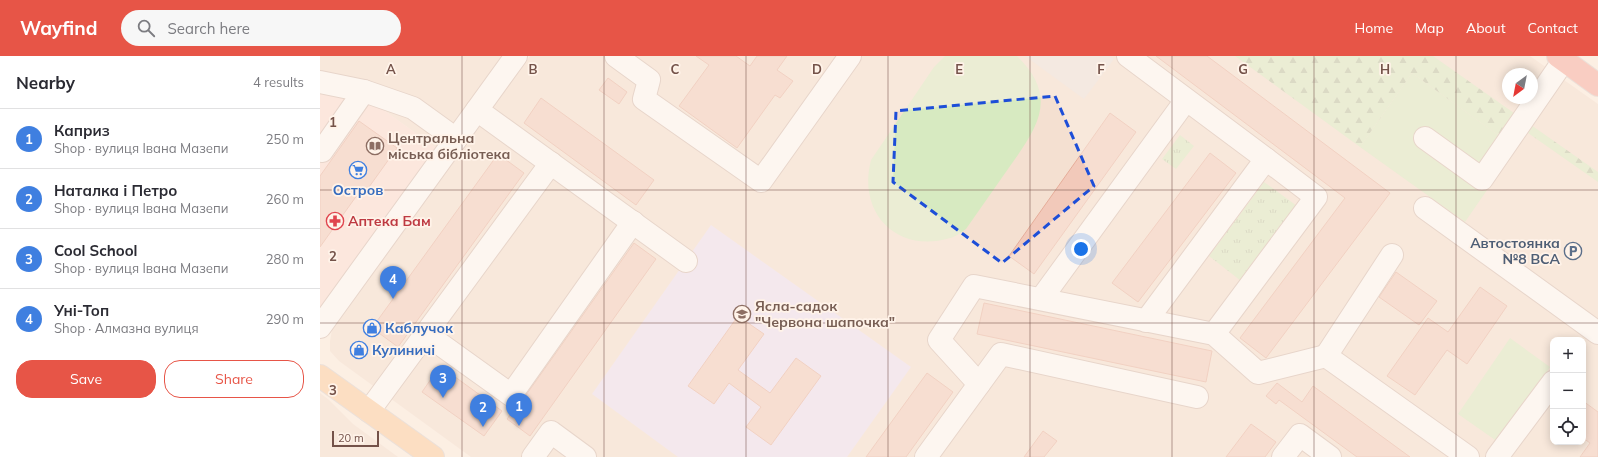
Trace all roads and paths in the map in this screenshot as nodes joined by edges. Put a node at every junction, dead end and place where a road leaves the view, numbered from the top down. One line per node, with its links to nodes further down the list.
1 (516, 56): 10 (street)
2 (616, 56): 3 (street)
3 (850, 56)
4 (1128, 56): 9 (street)
5 (1561, 58): 7 (highway); 11 (street)
6 (320, 82): 8 (street)
7 (1598, 85)
8 (364, 90): 12 (street); 13 (street)
9 (1186, 100): 14 (street); 20 (street)
10 (478, 110): 12 (street); 15 (street)
11 (1425, 138)
12 (456, 139): 22 (street)
13 (322, 150)
14 (1266, 159): 21 (street); 25 (street)
15 (551, 163): 17 (street); 24 (street)
16 (1425, 208): 23 (street)
17 (633, 222): 19 (street); 24 (street)
18 (1392, 256): 26 (street)
19 (686, 261)
20 (1041, 299): 21 (street); 28 (street)
21 (1146, 321): 25 (street)
22 (320, 327)
23 (1598, 333)
24 (426, 334): 31 (street)
25 (1214, 334): 26 (street)
26 (1326, 356): 38 (street)
27 (320, 376): 31 (main road)
28 (979, 384): 30 (street); 35 (street)
29 (1550, 386): 39 (street)
30 (1197, 397)
31 (369, 411): 32 (main road)
32 (433, 457)
33 (533, 457): 34 (street)
34 (585, 457)
35 (926, 457)
36 (1283, 457): 37 (street)
37 (1330, 457)
38 (1468, 457)
39 (1497, 457)

